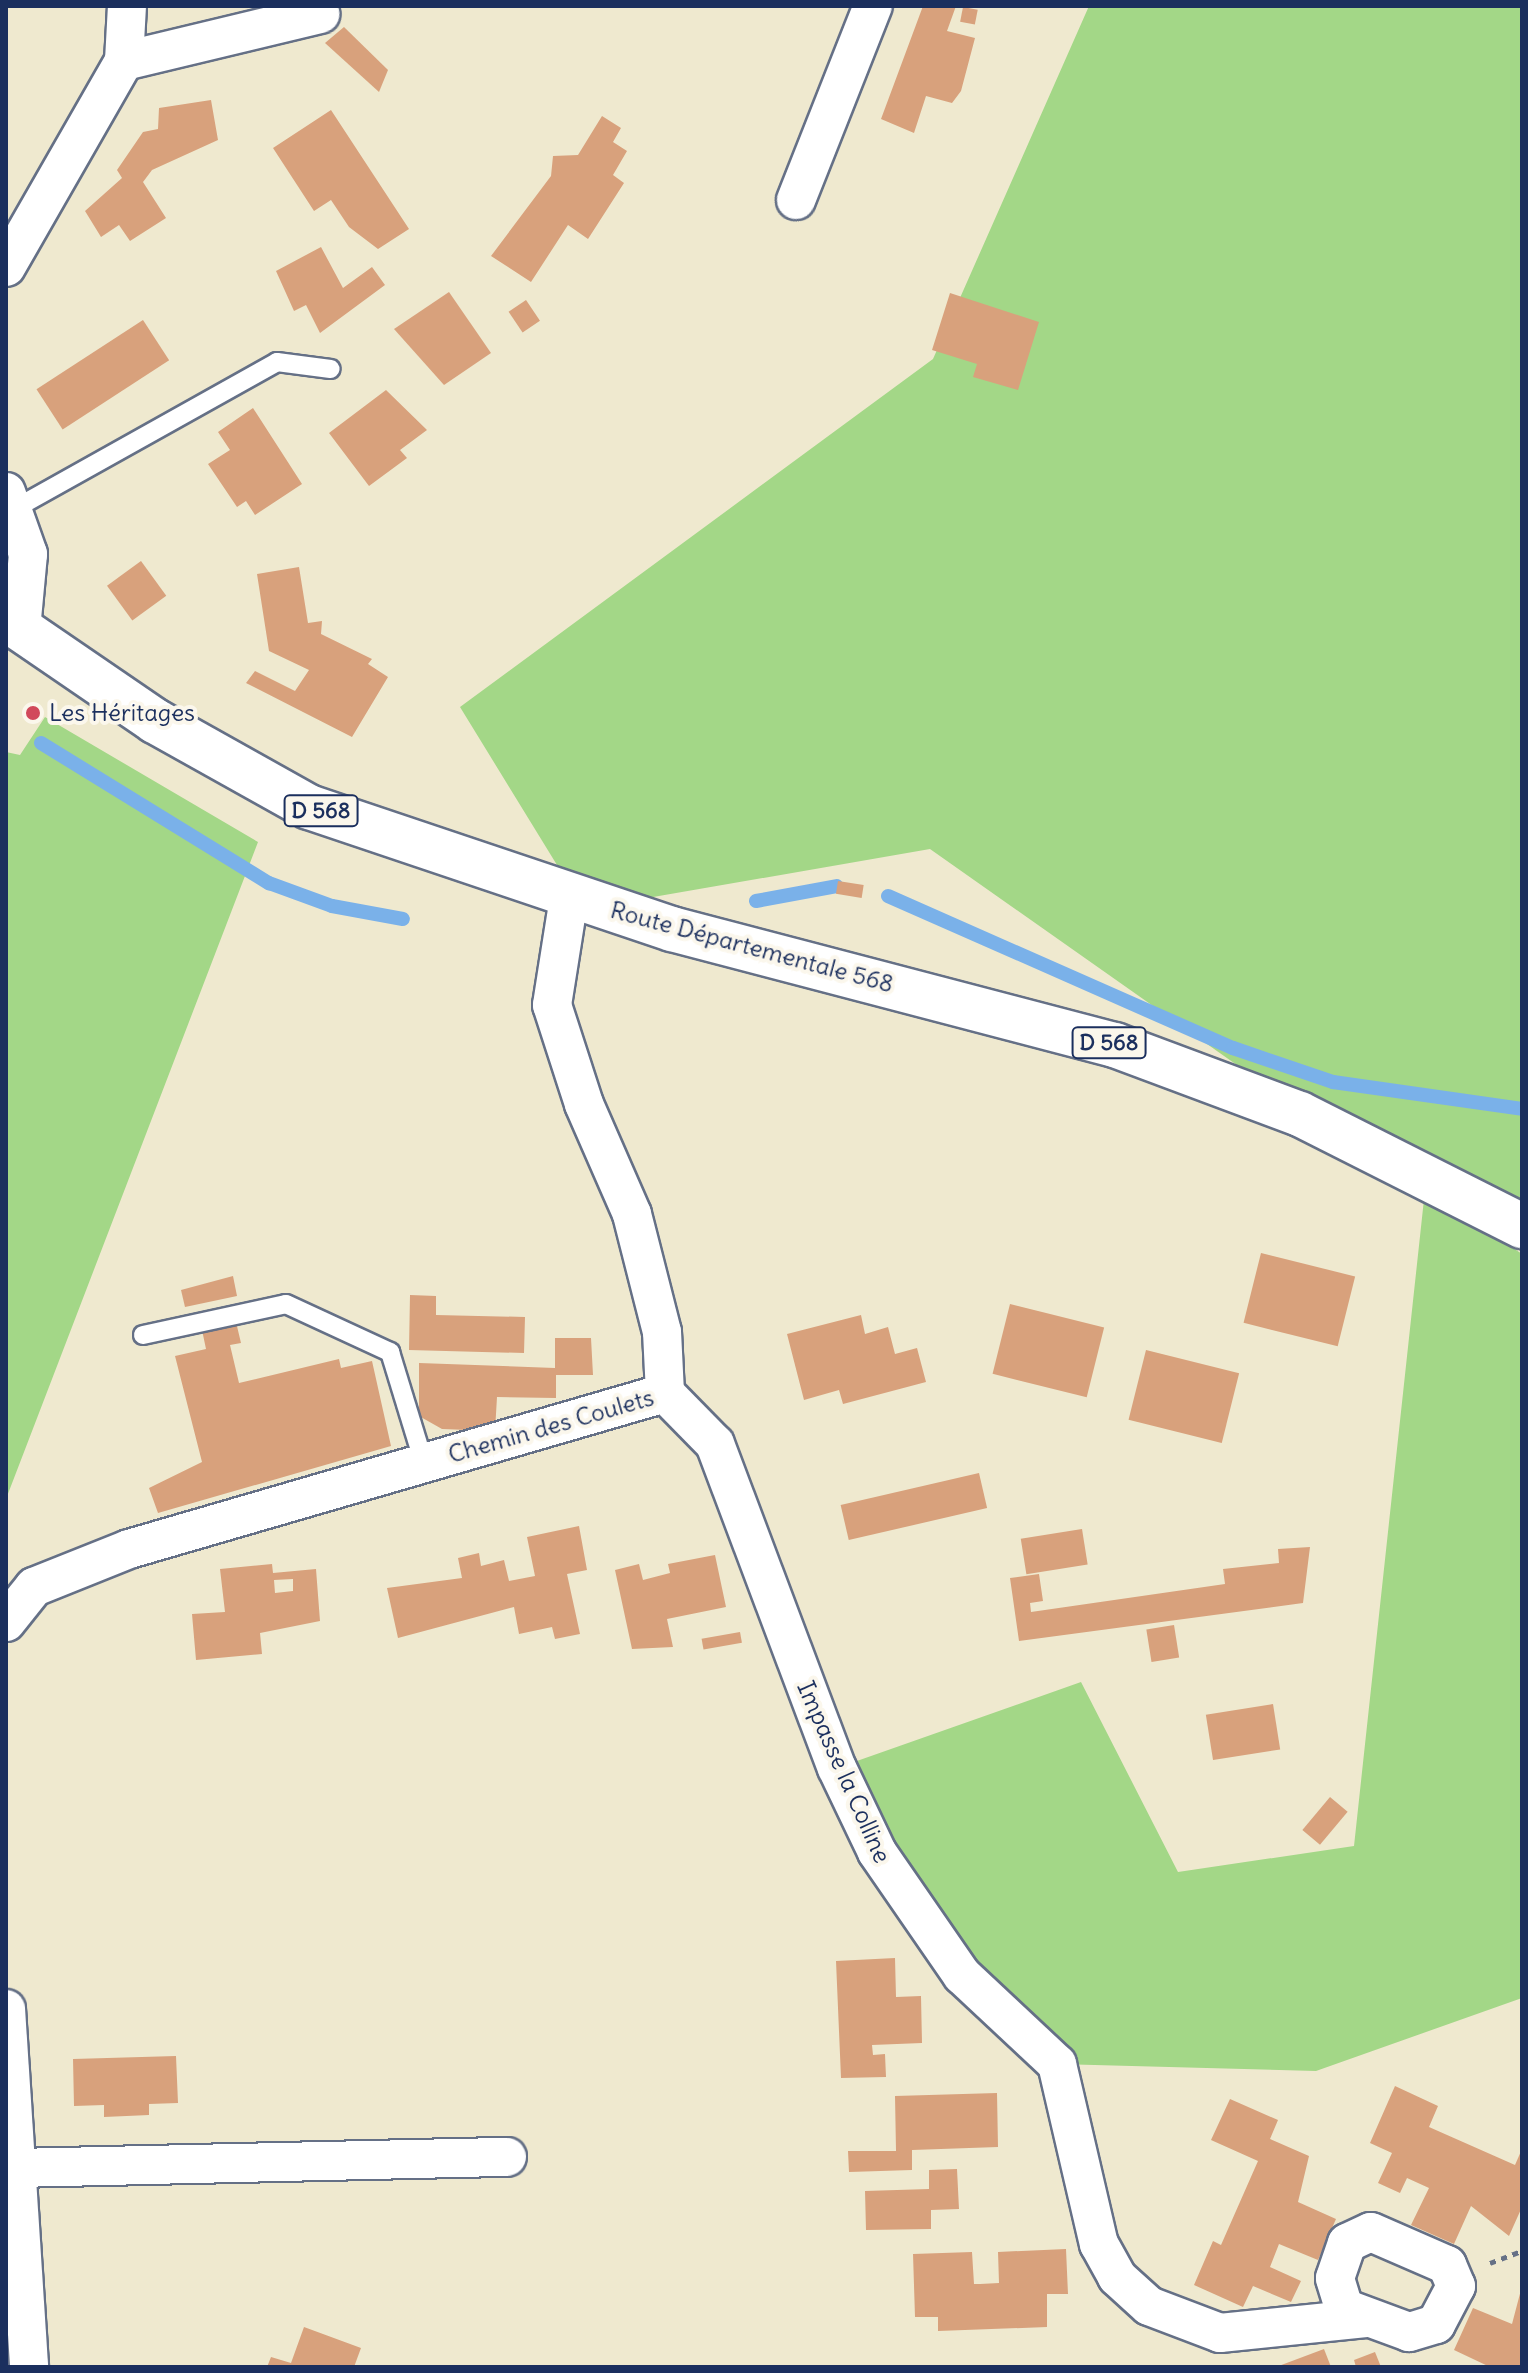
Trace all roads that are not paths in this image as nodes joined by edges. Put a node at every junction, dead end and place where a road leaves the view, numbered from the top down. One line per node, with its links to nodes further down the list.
1 (127, 6): 4 (street)
2 (873, 6): 5 (street)
3 (320, 14): 4 (street)
4 (124, 61): 6 (street)
5 (796, 200)
6 (6, 267)
7 (331, 369): 8 (lane)
8 (11, 500): 9 (street)
9 (13, 624): 10 (main road, Route Départementale 568 / D 568)
10 (569, 898): 11 (main road, Route Départementale 568 / D 568); 13 (street, Chemin des Coulets)
11 (1522, 1226)
12 (143, 1335): 14 (lane)
13 (665, 1393): 14 (street, Chemin des Coulets); 20 (street, Impasse la Colline)
14 (424, 1463): 15 (street, Chemin des Coulets)
15 (6, 1622)
16 (6, 2009): 18 (street)
17 (507, 2157): 18 (street)
18 (16, 2168): 19 (street)
19 (16, 2309): 21 (street)
20 (1368, 2318)
21 (29, 2367)

